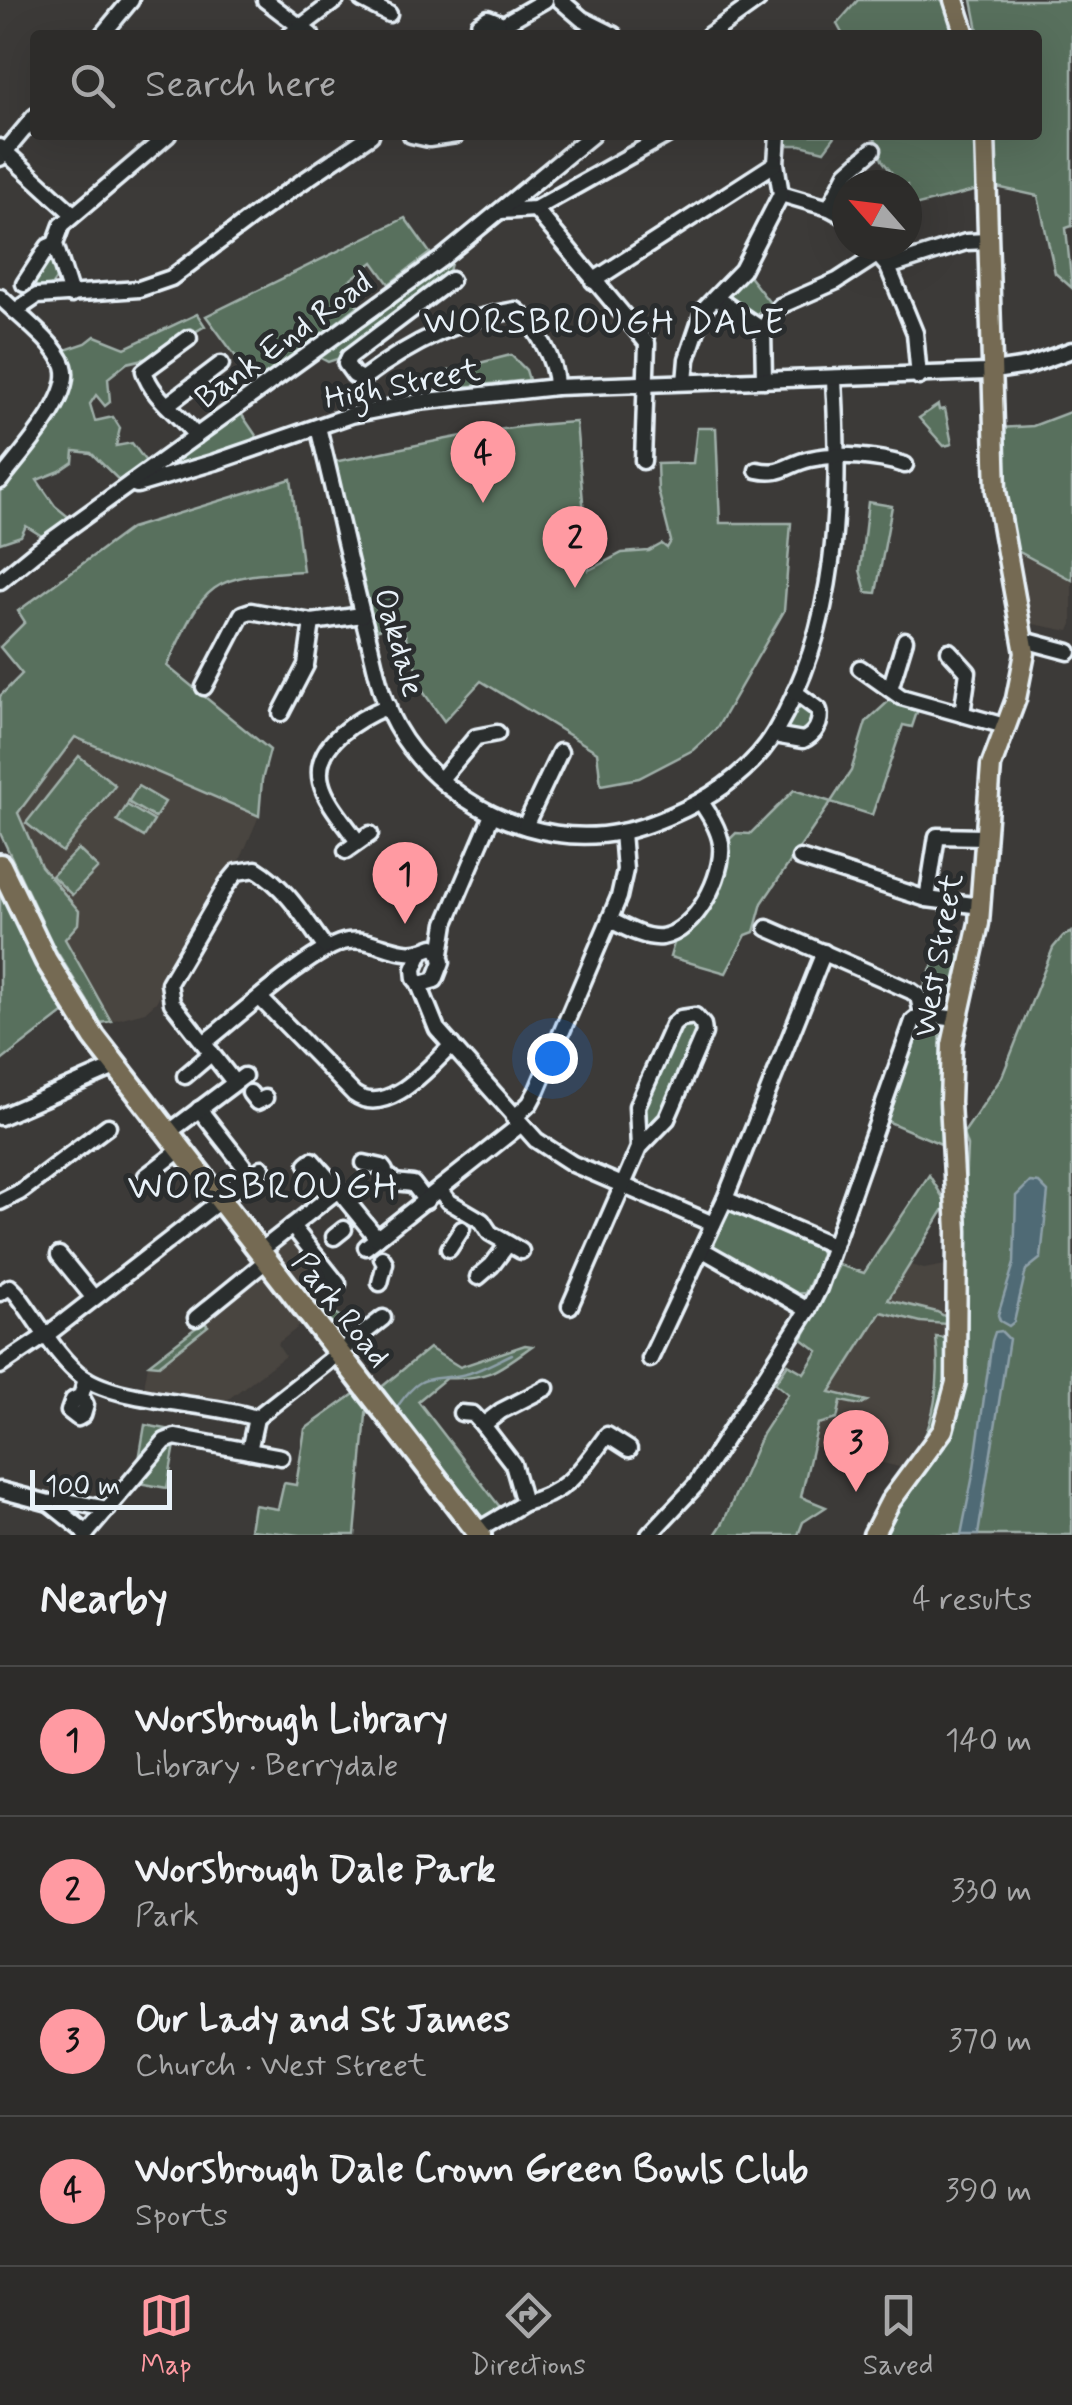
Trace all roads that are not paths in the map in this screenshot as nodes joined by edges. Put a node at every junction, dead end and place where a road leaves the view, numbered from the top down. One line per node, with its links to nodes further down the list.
1 (132, 0): 10 (street)
2 (265, 0): 11 (street)
3 (336, 0): 12 (street)
4 (362, 0): 9 (street)
5 (545, 0): 14 (street)
6 (560, 0): 15 (street)
7 (758, 0): 16 (street)
8 (954, 0): 17 (main road)
9 (389, 14)
10 (106, 30)
11 (299, 30)
12 (303, 30)
13 (479, 30): 14 (street)
14 (499, 30)
15 (604, 30)
16 (716, 30)
17 (963, 30)
18 (30, 121): 26 (street)
19 (162, 140): 33 (street)
20 (364, 140): 42 (street)
21 (586, 140): 32 (street, Bank End Road)
22 (658, 140): 30 (street)
23 (778, 140): 27 (street)
24 (985, 140): 34 (main road, West Street)
25 (873, 150): 29 (street)
26 (2, 152): 33 (street)
27 (776, 163): 28 (street); 40 (street)
28 (781, 194): 29 (street); 44 (street)
29 (828, 208): 31 (street)
30 (535, 209): 32 (street); 40 (street)
31 (832, 210)
32 (500, 211): 59 (street, Bank End Road)
33 (72, 214): 35 (street)
34 (988, 241): 36 (street); 50 (main road, West Street)
35 (55, 244): 41 (street); 42 (street)
36 (922, 249)
37 (871, 260): 46 (street)
38 (880, 260): 51 (street)
39 (451, 280): 56 (street)
40 (593, 281): 54 (street)
41 (24, 284)
42 (71, 295): 45 (street)
43 (0, 297): 45 (street)
44 (716, 298): 46 (street); 55 (street)
45 (15, 312): 64 (street)
46 (763, 330): 52 (street)
47 (190, 338): 57 (street)
48 (1070, 355): 50 (street, High Street)
49 (221, 364): 57 (street)
50 (992, 370): 51 (street, High Street); 70 (main road, West Street)
51 (919, 377): 53 (street, High Street)
52 (764, 380): 53 (street, High Street); 55 (street, High Street)
53 (834, 380): 60 (street, Oakdale)
54 (646, 382): 55 (street, High Street); 56 (street, High Street); 61 (street)
55 (684, 382)
56 (556, 386): 58 (street, High Street)
57 (168, 405): 59 (street)
58 (318, 427): 65 (street, High Street); 67 (street, Oakdale)
59 (196, 436): 65 (street, Bank End Road)
60 (838, 457): 62 (street); 63 (street); 76 (street, Oakdale)
61 (643, 461)
62 (905, 465)
63 (757, 470)
64 (0, 480)
65 (131, 483): 66 (street, Bank End Road)
66 (0, 581)
67 (362, 615): 68 (street); 77 (street, Oakdale)
68 (312, 622): 74 (street); 78 (street)
69 (905, 640): 75 (street)
70 (1024, 640): 72 (street); 80 (main road, West Street)
71 (949, 651): 79 (street)
72 (1069, 652)
73 (860, 668): 75 (street)
74 (204, 687)
75 (890, 689): 79 (street)
76 (795, 692): 82 (street, Oakdale); 82 (street)
77 (388, 706): 84 (street, Oakdale); 90 (street)
78 (282, 713)
79 (962, 714): 80 (street)
80 (1005, 726): 89 (main road, West Street)
81 (497, 733): 84 (street)
82 (774, 734): 85 (street, Oakdale)
83 (560, 752): 87 (street)
84 (441, 779): 86 (street, Oakdale)
85 (701, 802): 88 (street, Oakdale); 95 (street)
86 (492, 814): 87 (street, Oakdale); 96 (street)
87 (525, 826): 88 (street, Oakdale)
88 (622, 832): 95 (street)
89 (984, 838): 93 (street); 94 (main road, West Street)
90 (358, 842)
91 (800, 858): 93 (street)
92 (0, 865): 109 (highway, Park Road)
93 (928, 899): 94 (street)
94 (981, 906): 106 (main road, West Street)
95 (610, 920): 115 (street)
96 (446, 923): 99 (street); 102 (street)
97 (767, 928): 100 (street)
98 (325, 948): 101 (street); 104 (street); 108 (street)
99 (424, 950): 101 (street); 102 (street); 103 (street)
100 (824, 952): 105 (street); 126 (street)
101 (403, 954): 103 (street)
102 (442, 954): 103 (street)
103 (421, 979): 107 (street)
104 (261, 998): 107 (street); 108 (street)
105 (922, 1014): 106 (street); 132 (street)
106 (956, 1019): 167 (main road, West Street)
107 (452, 1046): 115 (street)
108 (208, 1048): 110 (street); 111 (street)
109 (117, 1066): 114 (street); 117 (highway, Park Road)
110 (185, 1076)
111 (242, 1084): 112 (street); 113 (street)
112 (265, 1098)
113 (199, 1109): 117 (street); 125 (street)
114 (0, 1116)
115 (517, 1121): 122 (street); 124 (street)
116 (108, 1126): 128 (street)
117 (174, 1141): 121 (street); 125 (highway, Park Road)
118 (639, 1148): 118 (street); 122 (street)
119 (364, 1163): 127 (street)
120 (306, 1164): 123 (street)
121 (146, 1176)
122 (622, 1185): 130 (street); 143 (street)
123 (338, 1190): 131 (street); 133 (street)
124 (440, 1190): 127 (street); 129 (street)
125 (218, 1199): 137 (highway, Park Road); 142 (street)
126 (725, 1199): 130 (street); 132 (street)
127 (426, 1200): 133 (street)
128 (0, 1202)
129 (466, 1222): 134 (street); 138 (street)
130 (714, 1224): 135 (street)
131 (292, 1226): 137 (street); 139 (street)
132 (834, 1246): 144 (street)
133 (374, 1247): 140 (street)
134 (449, 1250)
135 (702, 1250): 144 (street); 149 (street)
136 (59, 1255): 142 (street)
137 (263, 1256): 145 (street); 148 (highway, Park Road)
138 (478, 1277)
139 (329, 1280)
140 (380, 1283)
141 (0, 1293): 147 (street)
142 (93, 1298): 147 (street)
143 (570, 1306)
144 (808, 1310): 166 (street)
145 (196, 1318)
146 (379, 1326): 148 (street)
147 (48, 1334): 150 (street); 151 (street)
148 (338, 1352): 155 (street); 164 (highway, Park Road)
149 (650, 1359)
150 (0, 1366)
151 (86, 1379): 153 (street); 155 (street)
152 (550, 1387): 156 (street)
153 (80, 1396)
154 (461, 1413): 156 (street)
155 (256, 1418): 158 (street)
156 (483, 1424): 161 (street)
157 (630, 1449): 161 (street)
158 (249, 1451): 159 (street); 163 (street)
159 (281, 1457)
160 (0, 1490): 162 (street)
161 (524, 1502): 164 (street)
162 (49, 1503): 163 (street); 165 (street)
163 (108, 1510): 165 (street)
164 (478, 1533)
165 (86, 1534)
166 (649, 1535)
167 (873, 1535)

